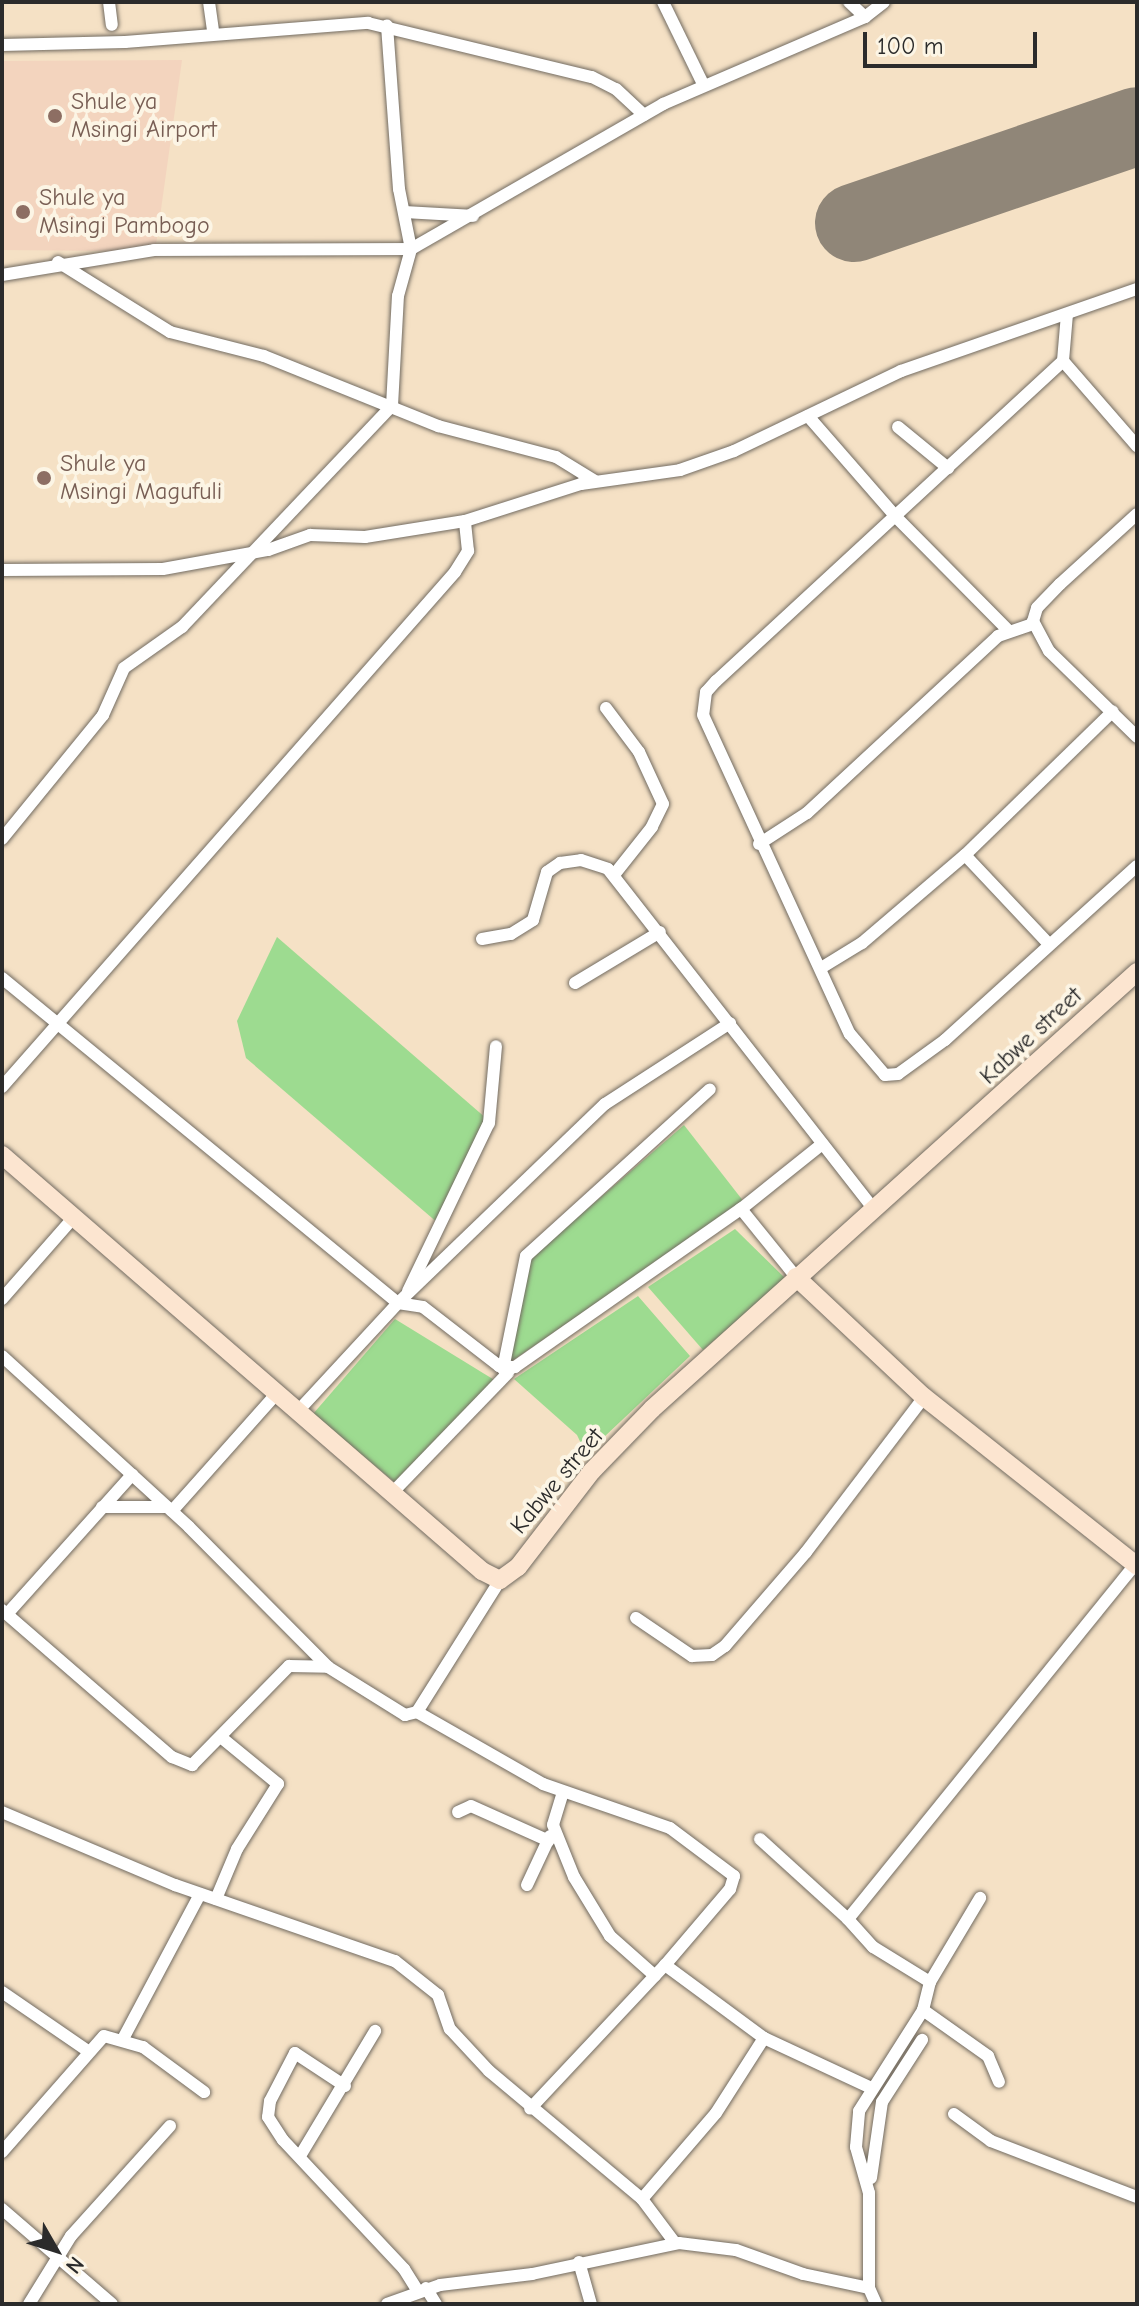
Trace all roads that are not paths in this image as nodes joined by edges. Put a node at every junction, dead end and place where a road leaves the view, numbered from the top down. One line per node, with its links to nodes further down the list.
1 (109, 2): 7 (street)
2 (209, 2): 9 (street)
3 (849, 2): 6 (street)
4 (884, 2): 6 (street)
5 (665, 3): 11 (street)
6 (865, 17): 11 (street)
7 (112, 25)
8 (387, 25): 9 (street); 12 (street); 13 (street)
9 (213, 31): 10 (street)
10 (2, 45)
11 (704, 86): 12 (street)
12 (644, 115): 14 (street)
13 (406, 212): 14 (street); 15 (street)
14 (473, 216): 15 (street)
15 (411, 249): 16 (street); 21 (street)
16 (58, 262): 17 (street); 21 (street)
17 (2, 275)
18 (1137, 289): 19 (street)
19 (1067, 314): 20 (street); 22 (street)
20 (1063, 361): 24 (street); 25 (street)
21 (392, 406): 26 (street); 30 (street)
22 (808, 416): 26 (street); 28 (street)
23 (898, 427): 25 (street)
24 (1137, 446)
25 (948, 468): 28 (street)
26 (595, 481): 29 (street)
27 (1137, 514): 32 (street)
28 (896, 517): 33 (street); 38 (street)
29 (465, 521): 30 (street); 50 (street)
30 (252, 553): 31 (street); 37 (street)
31 (2, 570)
32 (1033, 624): 33 (street); 35 (street)
33 (1008, 630): 38 (street)
34 (606, 708): 41 (street)
35 (1113, 711): 36 (street); 39 (street)
36 (1137, 737)
37 (2, 839)
38 (759, 844): 45 (street)
39 (965, 855): 44 (street); 45 (street)
40 (1137, 866): 44 (street)
41 (614, 875): 42 (street); 43 (street)
42 (660, 932): 48 (street); 49 (street)
43 (482, 939)
44 (1049, 944): 45 (street)
45 (821, 968)
46 (1137, 972): 57 (main road, Kabwe street)
47 (2, 978): 50 (street)
48 (575, 983)
49 (730, 1023): 54 (street); 60 (street)
50 (58, 1026): 52 (street); 62 (street)
51 (496, 1046): 60 (street)
52 (2, 1087)
53 (710, 1089): 64 (street)
54 (822, 1144): 56 (street); 57 (street)
55 (2, 1155): 58 (main road)
56 (741, 1209): 59 (street); 64 (street)
57 (874, 1210): 59 (main road, Kabwe street)
58 (74, 1217): 61 (street); 65 (main road)
59 (796, 1277): 66 (main road); 73 (main road, Kabwe street)
60 (408, 1291): 62 (street)
61 (2, 1299)
62 (398, 1303): 64 (street); 67 (street)
63 (2, 1356): 68 (street)
64 (506, 1371): 69 (street)
65 (277, 1393): 67 (main road); 71 (street)
66 (924, 1397): 72 (main road); 75 (street)
67 (298, 1411): 69 (main road)
68 (132, 1475): 70 (street); 71 (street)
69 (392, 1493): 73 (main road)
70 (102, 1507): 71 (street); 74 (street)
71 (170, 1509): 76 (street)
72 (1136, 1565): 89 (street)
73 (500, 1580): 77 (street)
74 (5, 1612): 78 (street)
75 (636, 1618)
76 (328, 1667): 77 (street); 78 (street)
77 (417, 1712): 79 (street)
78 (222, 1738): 88 (street)
79 (563, 1792): 82 (street); 90 (street)
80 (2, 1812): 86 (street)
81 (458, 1812): 84 (street)
82 (553, 1825): 84 (street); 91 (street)
83 (760, 1839): 89 (street)
84 (549, 1841): 85 (street)
85 (527, 1885)
86 (200, 1894): 88 (street); 96 (street)
87 (980, 1898): 92 (street)
88 (216, 1899): 104 (street)
89 (848, 1919): 92 (street)
90 (665, 1965): 91 (street); 97 (street)
91 (655, 1976): 104 (street)
92 (930, 1982): 94 (street)
93 (2, 1992): 99 (street)
94 (923, 2010): 100 (street); 102 (street)
95 (375, 2031): 101 (street)
96 (124, 2037): 99 (street); 103 (street)
97 (764, 2038): 102 (street); 111 (street)
98 (922, 2040): 109 (street)
99 (88, 2051): 107 (street)
100 (999, 2082)
101 (345, 2086): 108 (street); 108 (street)
102 (869, 2087): 109 (street)
103 (204, 2092)
104 (530, 2109): 111 (street)
105 (954, 2114): 110 (street)
106 (170, 2126): 114 (street)
107 (2, 2152)
108 (300, 2156): 117 (street)
109 (869, 2193): 116 (street)
110 (1137, 2196)
111 (642, 2199): 113 (street)
112 (2, 2209): 114 (street)
113 (675, 2243): 115 (street); 116 (street)
114 (55, 2256): 118 (street); 119 (street)
115 (579, 2262): 117 (street); 122 (street)
116 (869, 2288): 123 (street)
117 (422, 2289): 120 (street); 121 (street)
118 (29, 2304)
119 (112, 2304)
120 (387, 2304)
121 (436, 2304)
122 (591, 2304)
123 (876, 2304)

